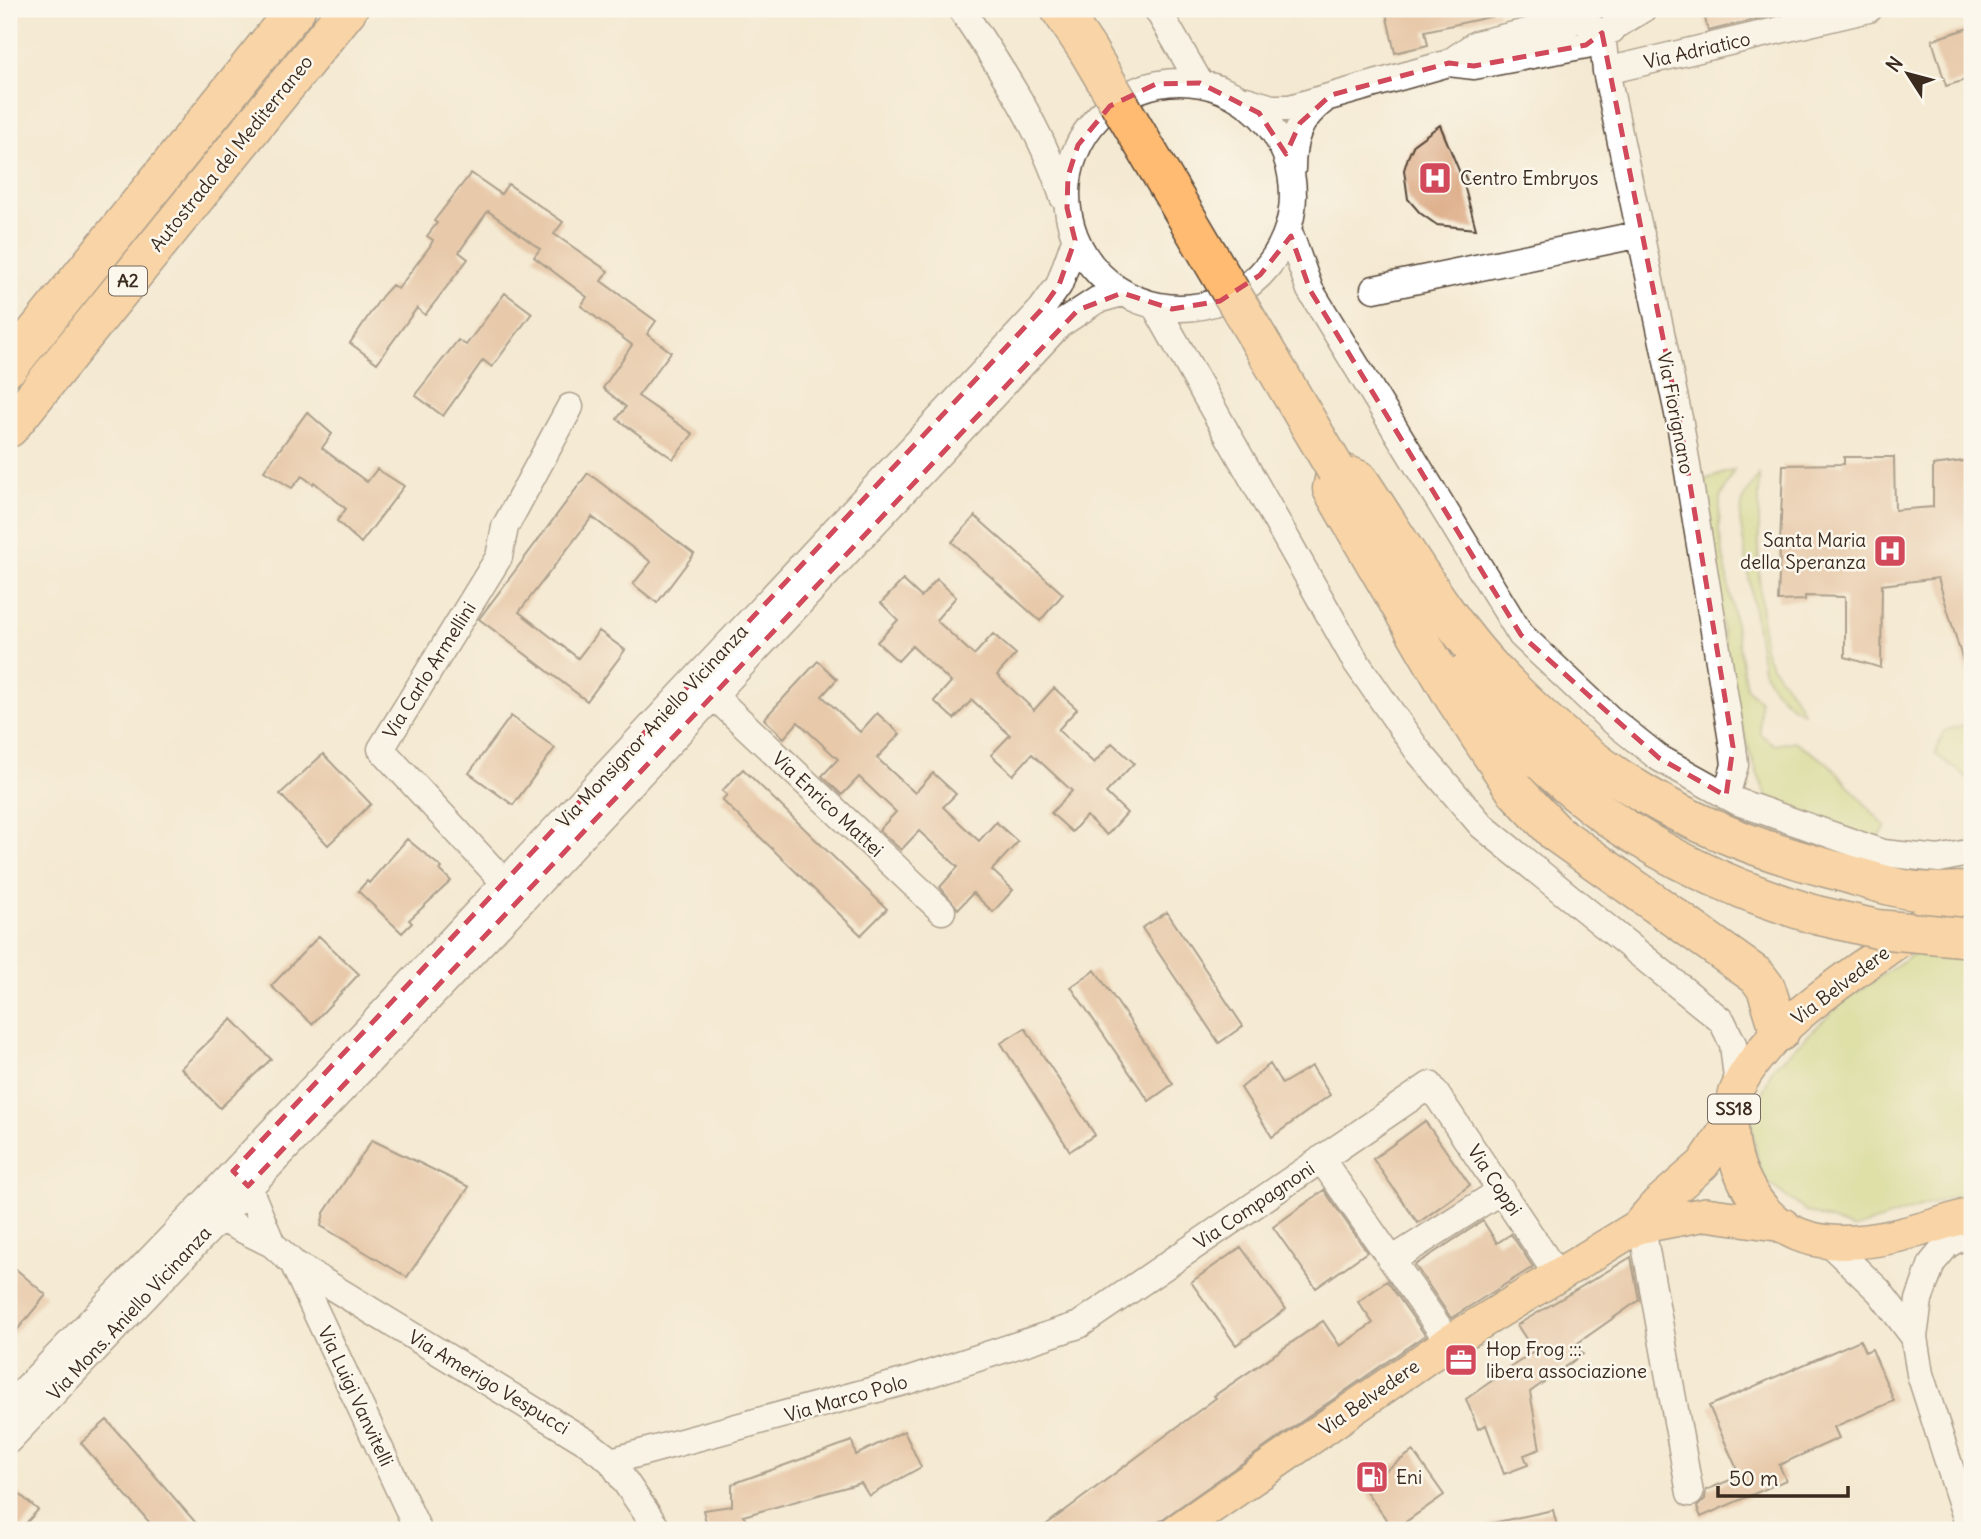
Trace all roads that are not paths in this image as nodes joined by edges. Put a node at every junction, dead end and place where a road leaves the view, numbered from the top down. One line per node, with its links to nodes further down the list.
1 (270, 9): 25 (highway)
2 (296, 9): 25 (highway, Autostrada del Mediterraneo / A2)
3 (348, 9): 17 (highway, Autostrada del Mediterraneo / A2)
4 (366, 9): 17 (highway)
5 (961, 9): 19 (street)
6 (1060, 9): 12 (highway)
7 (1068, 9): 12 (highway)
8 (1157, 9): 14 (street)
9 (1643, 9): 11 (street)
10 (1869, 9): 13 (street, Via Adriatico)
11 (1601, 18): 13 (street, Via Fiorignano); 15 (street)
12 (1087, 49): 30 (highway, bridge)
13 (1606, 71): 21 (street, Via Fiorignano)
14 (1200, 83): 16 (street); 19 (street)
15 (1331, 95): 16 (street); 18 (street)
16 (1241, 99): 18 (street)
17 (247, 133): 29 (highway, Autostrada del Mediterraneo / A2)
18 (1292, 177): 20 (street)
19 (1067, 208): 22 (street)
20 (1288, 229): 26 (street); 32 (street)
21 (1641, 234): 23 (street); 32 (street, Via Fiorignano)
22 (1075, 240): 24 (street); 35 (street, Via Monsignor Aniello Vicinanza)
23 (1374, 289)
24 (1122, 293): 26 (street); 31 (street, Via Monsignor Aniello Vicinanza)
25 (65, 294): 27 (highway, Autostrada del Mediterraneo / A2)
26 (1155, 306): 40 (street)
27 (9, 366)
28 (570, 407): 35 (street, Via Carlo Armellini)
29 (9, 428)
30 (1336, 470): 34 (highway); 37 (highway, bridge); 38 (highway)
31 (714, 696): 35 (street, Via Monsignor Aniello Vicinanza); 36 (street, Via Enrico Mattei)
32 (1732, 799): 33 (street)
33 (1972, 852)
34 (1971, 890): 38 (main road, Via Belvedere / SS18)
35 (513, 892): 43 (street, Via Monsignor Aniello Vicinanza)
36 (942, 911)
37 (1972, 938)
38 (1780, 1032): 40 (main road, Via Belvedere / SS18)
39 (1430, 1085): 42 (street, Via Compagnoni); 44 (street, Via Coppi)
40 (1738, 1087): 41 (main road, Via Belvedere / SS18)
41 (1732, 1121): 47 (main road, Via Belvedere / SS18); 48 (main road, SS18)
42 (1321, 1159): 52 (street); 55 (street, Via Compagnoni)
43 (241, 1179): 45 (street, Via Monsignor Aniello Vicinanza); 50 (street)
44 (1502, 1190): 52 (street); 54 (street, Via Coppi)
45 (213, 1208): 50 (street); 58 (street, Via Mons. Aniello Vicinanza); 59 (street, Via Mons. Aniello Vicinanza)
46 (1972, 1214): 51 (main road, Via Belvedere / SS18)
47 (1783, 1225): 48 (main road, SS18); 51 (main road, Via Belvedere / SS18)
48 (1637, 1227): 54 (main road, Via Belvedere / SS18); 61 (street)
49 (1972, 1231): 56 (street)
50 (272, 1244): 53 (street)
51 (1831, 1244): 56 (street)
52 (1392, 1261): 57 (street)
53 (293, 1263): 60 (street, Via Amerigo Vespucci); 62 (street, Via Luigi Vanvitelli)
54 (1558, 1276): 57 (main road, Via Belvedere / SS18)
55 (1079, 1325): 60 (street, Via Marco Polo)
56 (1914, 1336): 65 (street)
57 (1450, 1342): 64 (main road, Via Belvedere / SS18)
58 (9, 1406)
59 (9, 1440)
60 (611, 1461): 63 (street, Via Amerigo Vespucci)
61 (1690, 1493)
62 (418, 1530)
63 (658, 1530)
64 (1178, 1530)
65 (1970, 1530)

